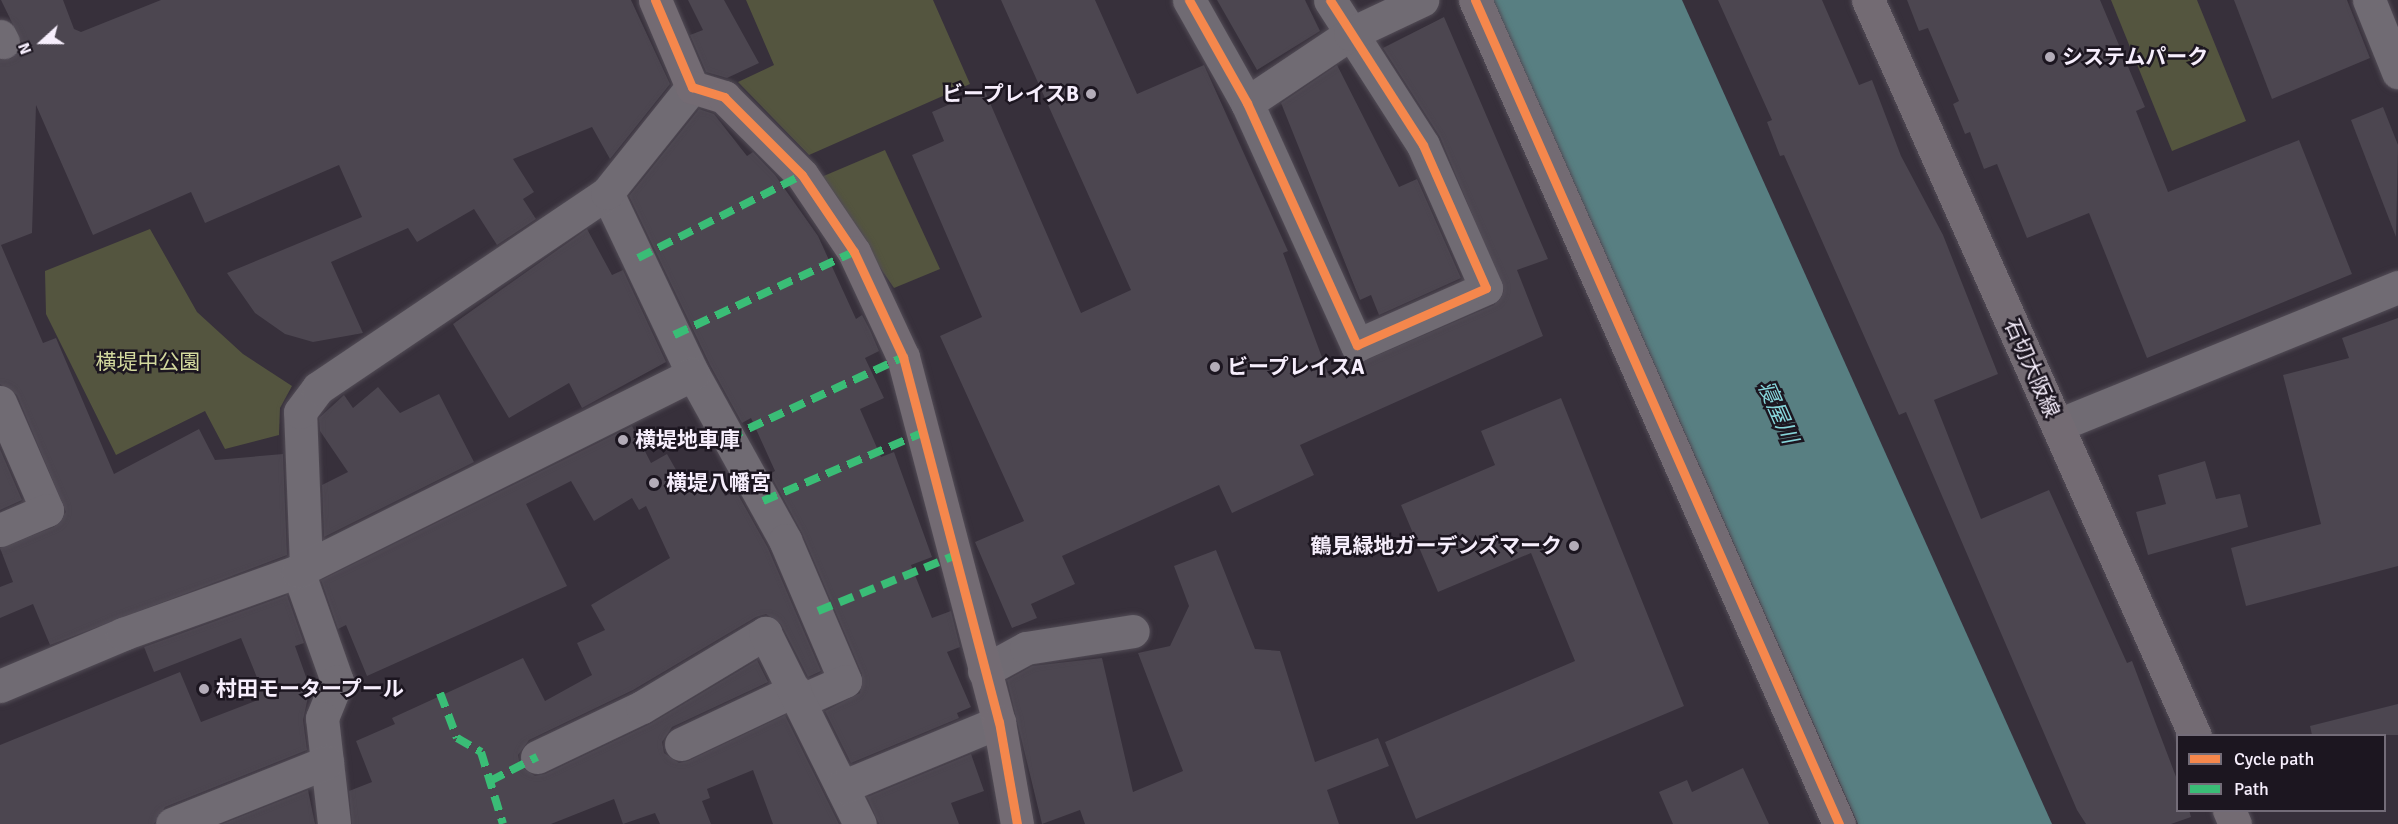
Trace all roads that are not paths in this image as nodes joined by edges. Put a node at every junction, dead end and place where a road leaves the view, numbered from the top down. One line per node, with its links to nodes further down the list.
1 (655, 0): 10 (street)
2 (1189, 0): 11 (street)
3 (1330, 0): 8 (street)
4 (1422, 0): 8 (street)
5 (1475, 0): 33 (street)
6 (1868, 0): 16 (street, 石切大阪線)
7 (2369, 0): 9 (street)
8 (1350, 34): 11 (street); 11 (street)
9 (2398, 72)
10 (692, 87): 12 (street); 20 (street)
11 (1247, 104)
12 (607, 193): 14 (street); 18 (street)
13 (2398, 287): 16 (street)
14 (693, 374): 18 (street); 22 (street)
15 (0, 402): 17 (street)
16 (2058, 425): 24 (street, 石切大阪線)
17 (0, 530)
18 (302, 569): 21 (street); 27 (street)
19 (1132, 631): 20 (street)
20 (984, 671): 23 (street)
21 (0, 686)
22 (798, 695): 25 (street); 26 (street); 28 (street)
23 (999, 722): 28 (street); 32 (street)
24 (2195, 734)
25 (681, 744)
26 (537, 757)
27 (327, 762): 29 (street); 30 (street)
28 (842, 788): 31 (street)
29 (172, 824)
30 (334, 824)
31 (860, 824)
32 (1017, 824)
33 (1839, 824)

